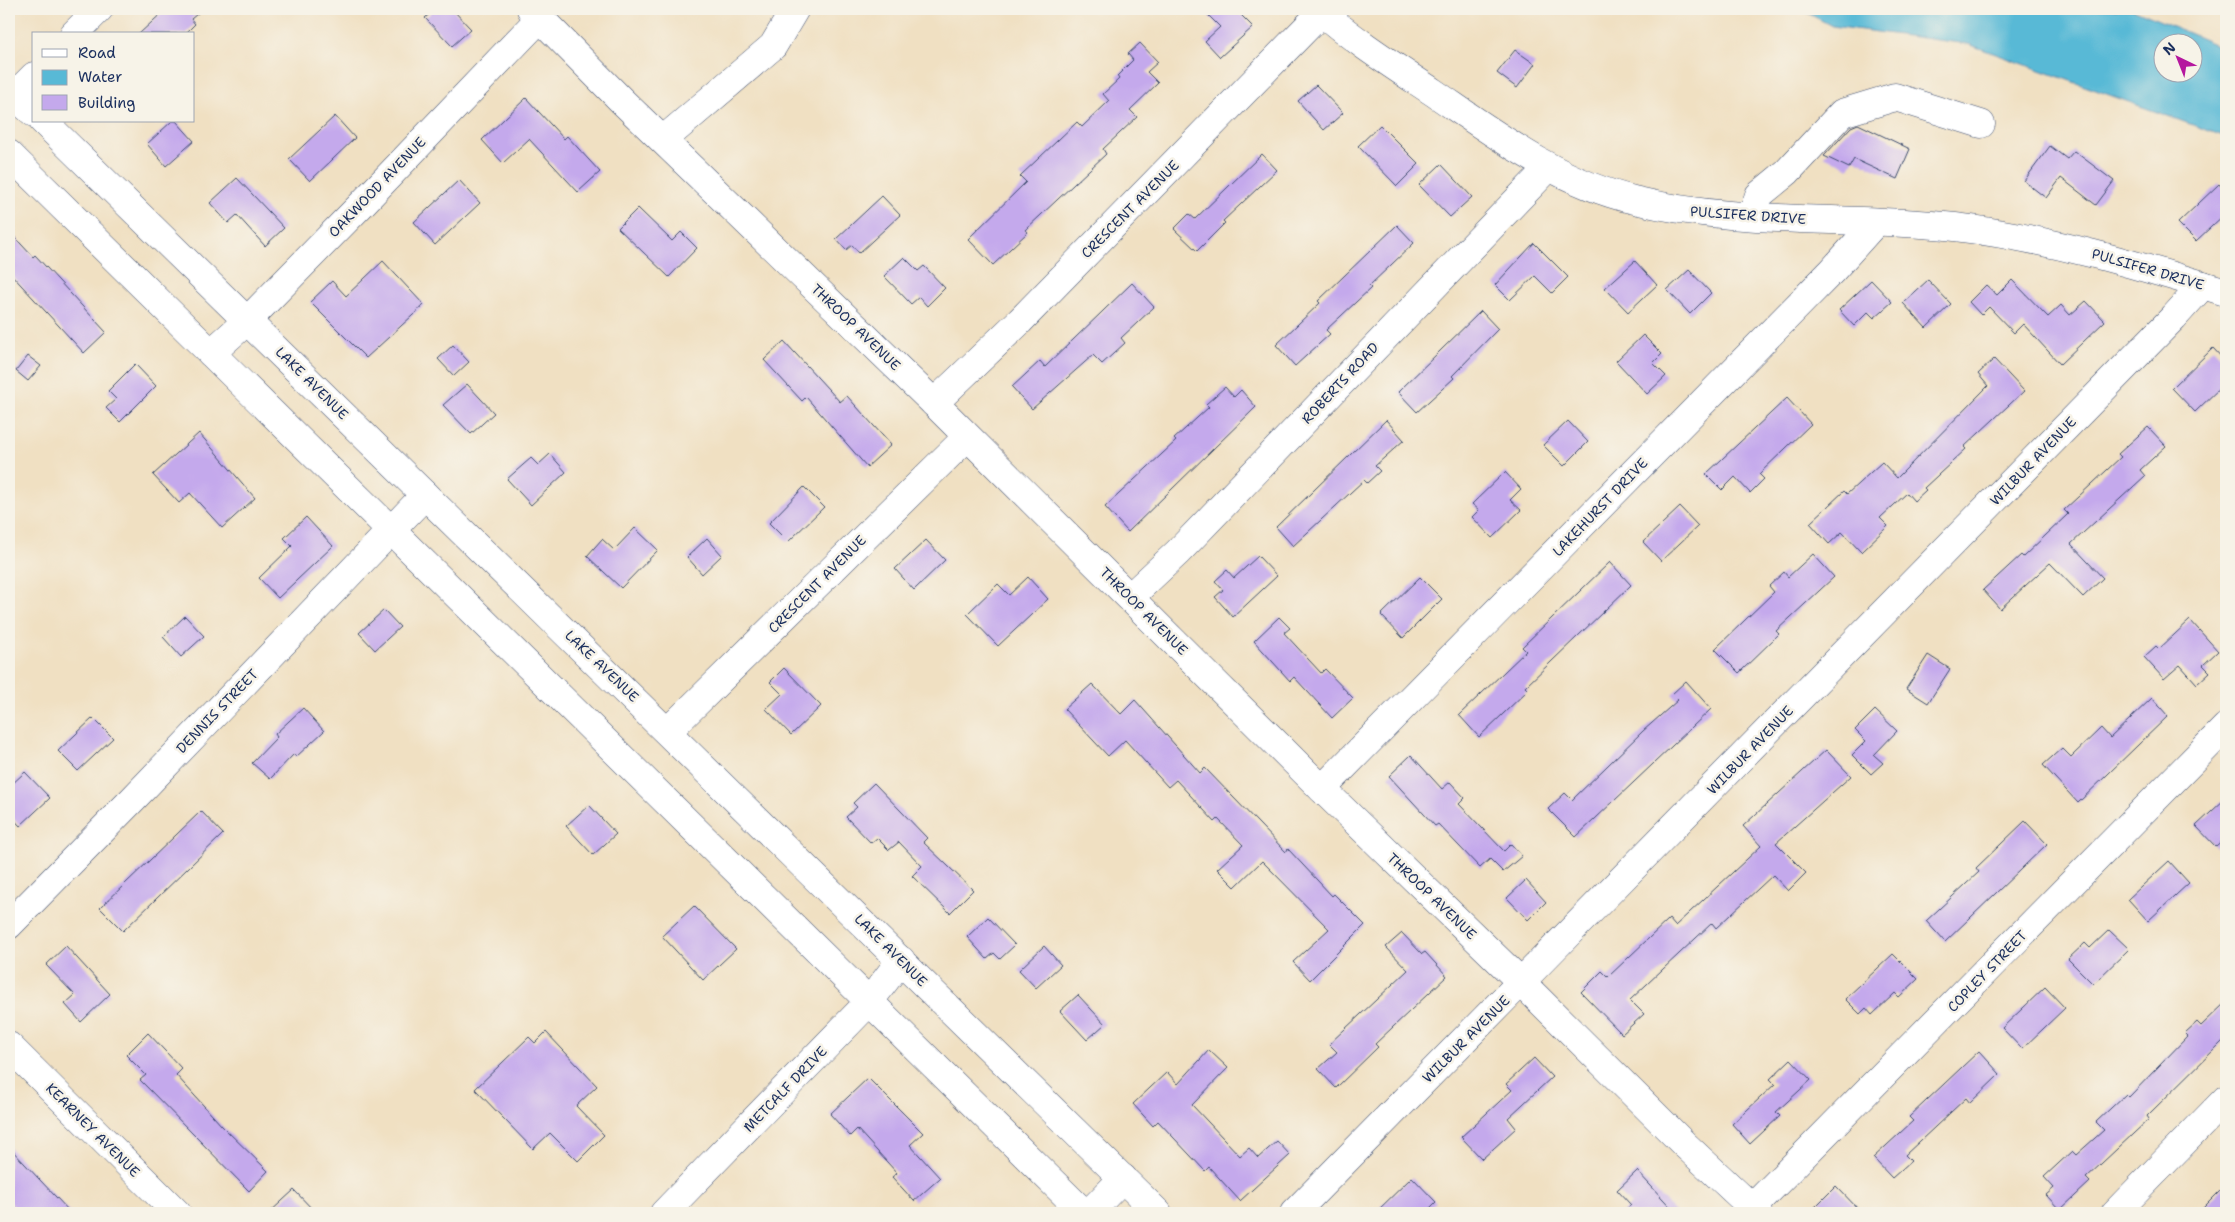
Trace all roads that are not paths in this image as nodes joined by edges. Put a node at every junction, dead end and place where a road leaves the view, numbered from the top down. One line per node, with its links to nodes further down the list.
1 (99, 9): 5 (street)
2 (795, 9): 10 (street)
3 (1326, 12): 12 (street, PULSIFER DRIVE); 18 (street, CRESCENT AVENUE)
4 (536, 13): 10 (street, THROOP AVENUE); 16 (street, OAKWOOD AVENUE)
5 (76, 32)
6 (32, 80): 7 (street)
7 (19, 103)
8 (44, 122): 16 (street, LAKE AVENUE)
9 (1981, 124): 13 (street)
10 (663, 140): 18 (street, THROOP AVENUE)
11 (9, 154): 17 (street)
12 (1548, 168): 13 (street, PULSIFER DRIVE); 22 (street, ROBERTS ROAD)
13 (1752, 216): 14 (street, PULSIFER DRIVE)
14 (1876, 222): 15 (street, PULSIFER DRIVE); 25 (street, LAKEHURST DRIVE)
15 (2215, 288): 28 (street, WILBUR AVENUE)
16 (248, 320): 17 (street, OAKWOOD AVENUE); 20 (street, LAKE AVENUE)
17 (211, 353): 21 (street)
18 (934, 403): 19 (street, THROOP AVENUE)
19 (967, 437): 22 (street, THROOP AVENUE); 24 (street, CRESCENT AVENUE)
20 (425, 495): 21 (street, DENNIS STREET); 24 (street, LAKE AVENUE)
21 (391, 531): 26 (street, DENNIS STREET); 29 (street)
22 (1130, 597): 25 (street, THROOP AVENUE)
23 (2226, 727): 33 (street, COPLEY STREET)
24 (668, 731): 27 (street, LAKE AVENUE)
25 (1322, 789): 28 (street, THROOP AVENUE)
26 (9, 925)
27 (901, 960): 29 (street, METCALF DRIVE); 32 (street, LAKE AVENUE)
28 (1521, 982): 33 (street, THROOP AVENUE); 39 (street, WILBUR AVENUE)
29 (869, 1002): 35 (street, METCALF DRIVE); 36 (street)
30 (9, 1046): 34 (street, KEARNEY AVENUE)
31 (2226, 1099): 40 (street)
32 (1123, 1178): 37 (street); 38 (street, LAKE AVENUE)
33 (1752, 1211)
34 (177, 1213)
35 (664, 1213)
36 (1084, 1213)
37 (1089, 1213)
38 (1158, 1213)
39 (1294, 1213)
40 (2115, 1213)

